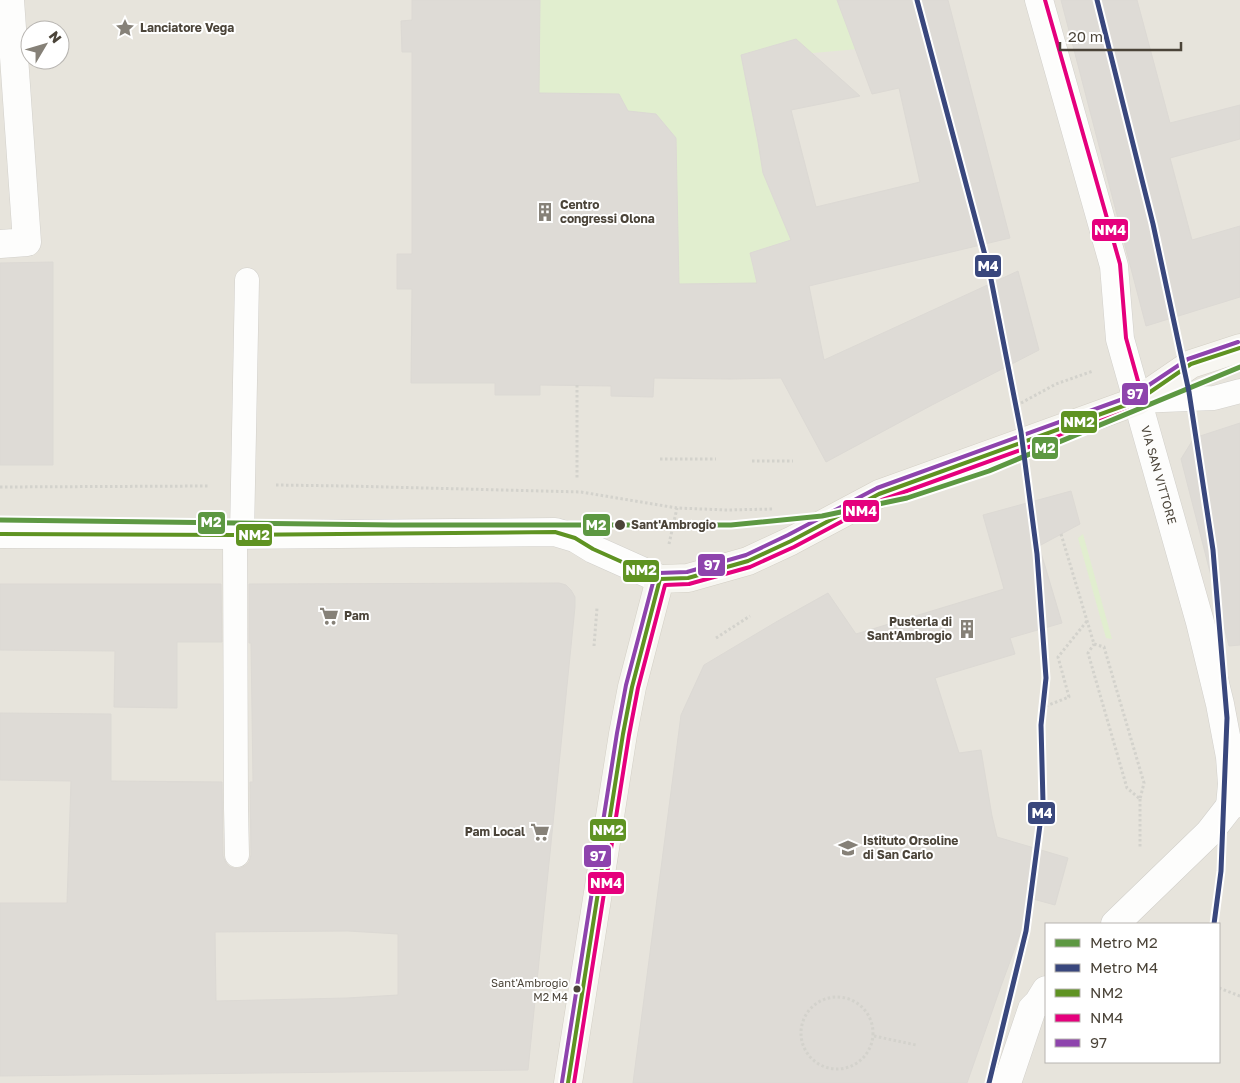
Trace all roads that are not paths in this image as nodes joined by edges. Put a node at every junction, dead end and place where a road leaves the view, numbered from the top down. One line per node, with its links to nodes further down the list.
1 (10, 0): 3 (street)
2 (1039, 0): 7 (street, VIA SAN VITTORE)
3 (0, 244)
4 (247, 280): 9 (lane)
5 (1240, 348): 7 (street)
6 (1240, 391): 7 (lane)
7 (1138, 401): 10 (street); 11 (street, VIA SAN VITTORE)
8 (0, 534): 9 (street)
9 (239, 535): 10 (street); 12 (lane)
10 (660, 579): 15 (street)
11 (1235, 804): 13 (street)
12 (237, 855)
13 (1116, 923)
14 (1042, 996): 16 (street)
15 (568, 1083)
16 (1007, 1083)

